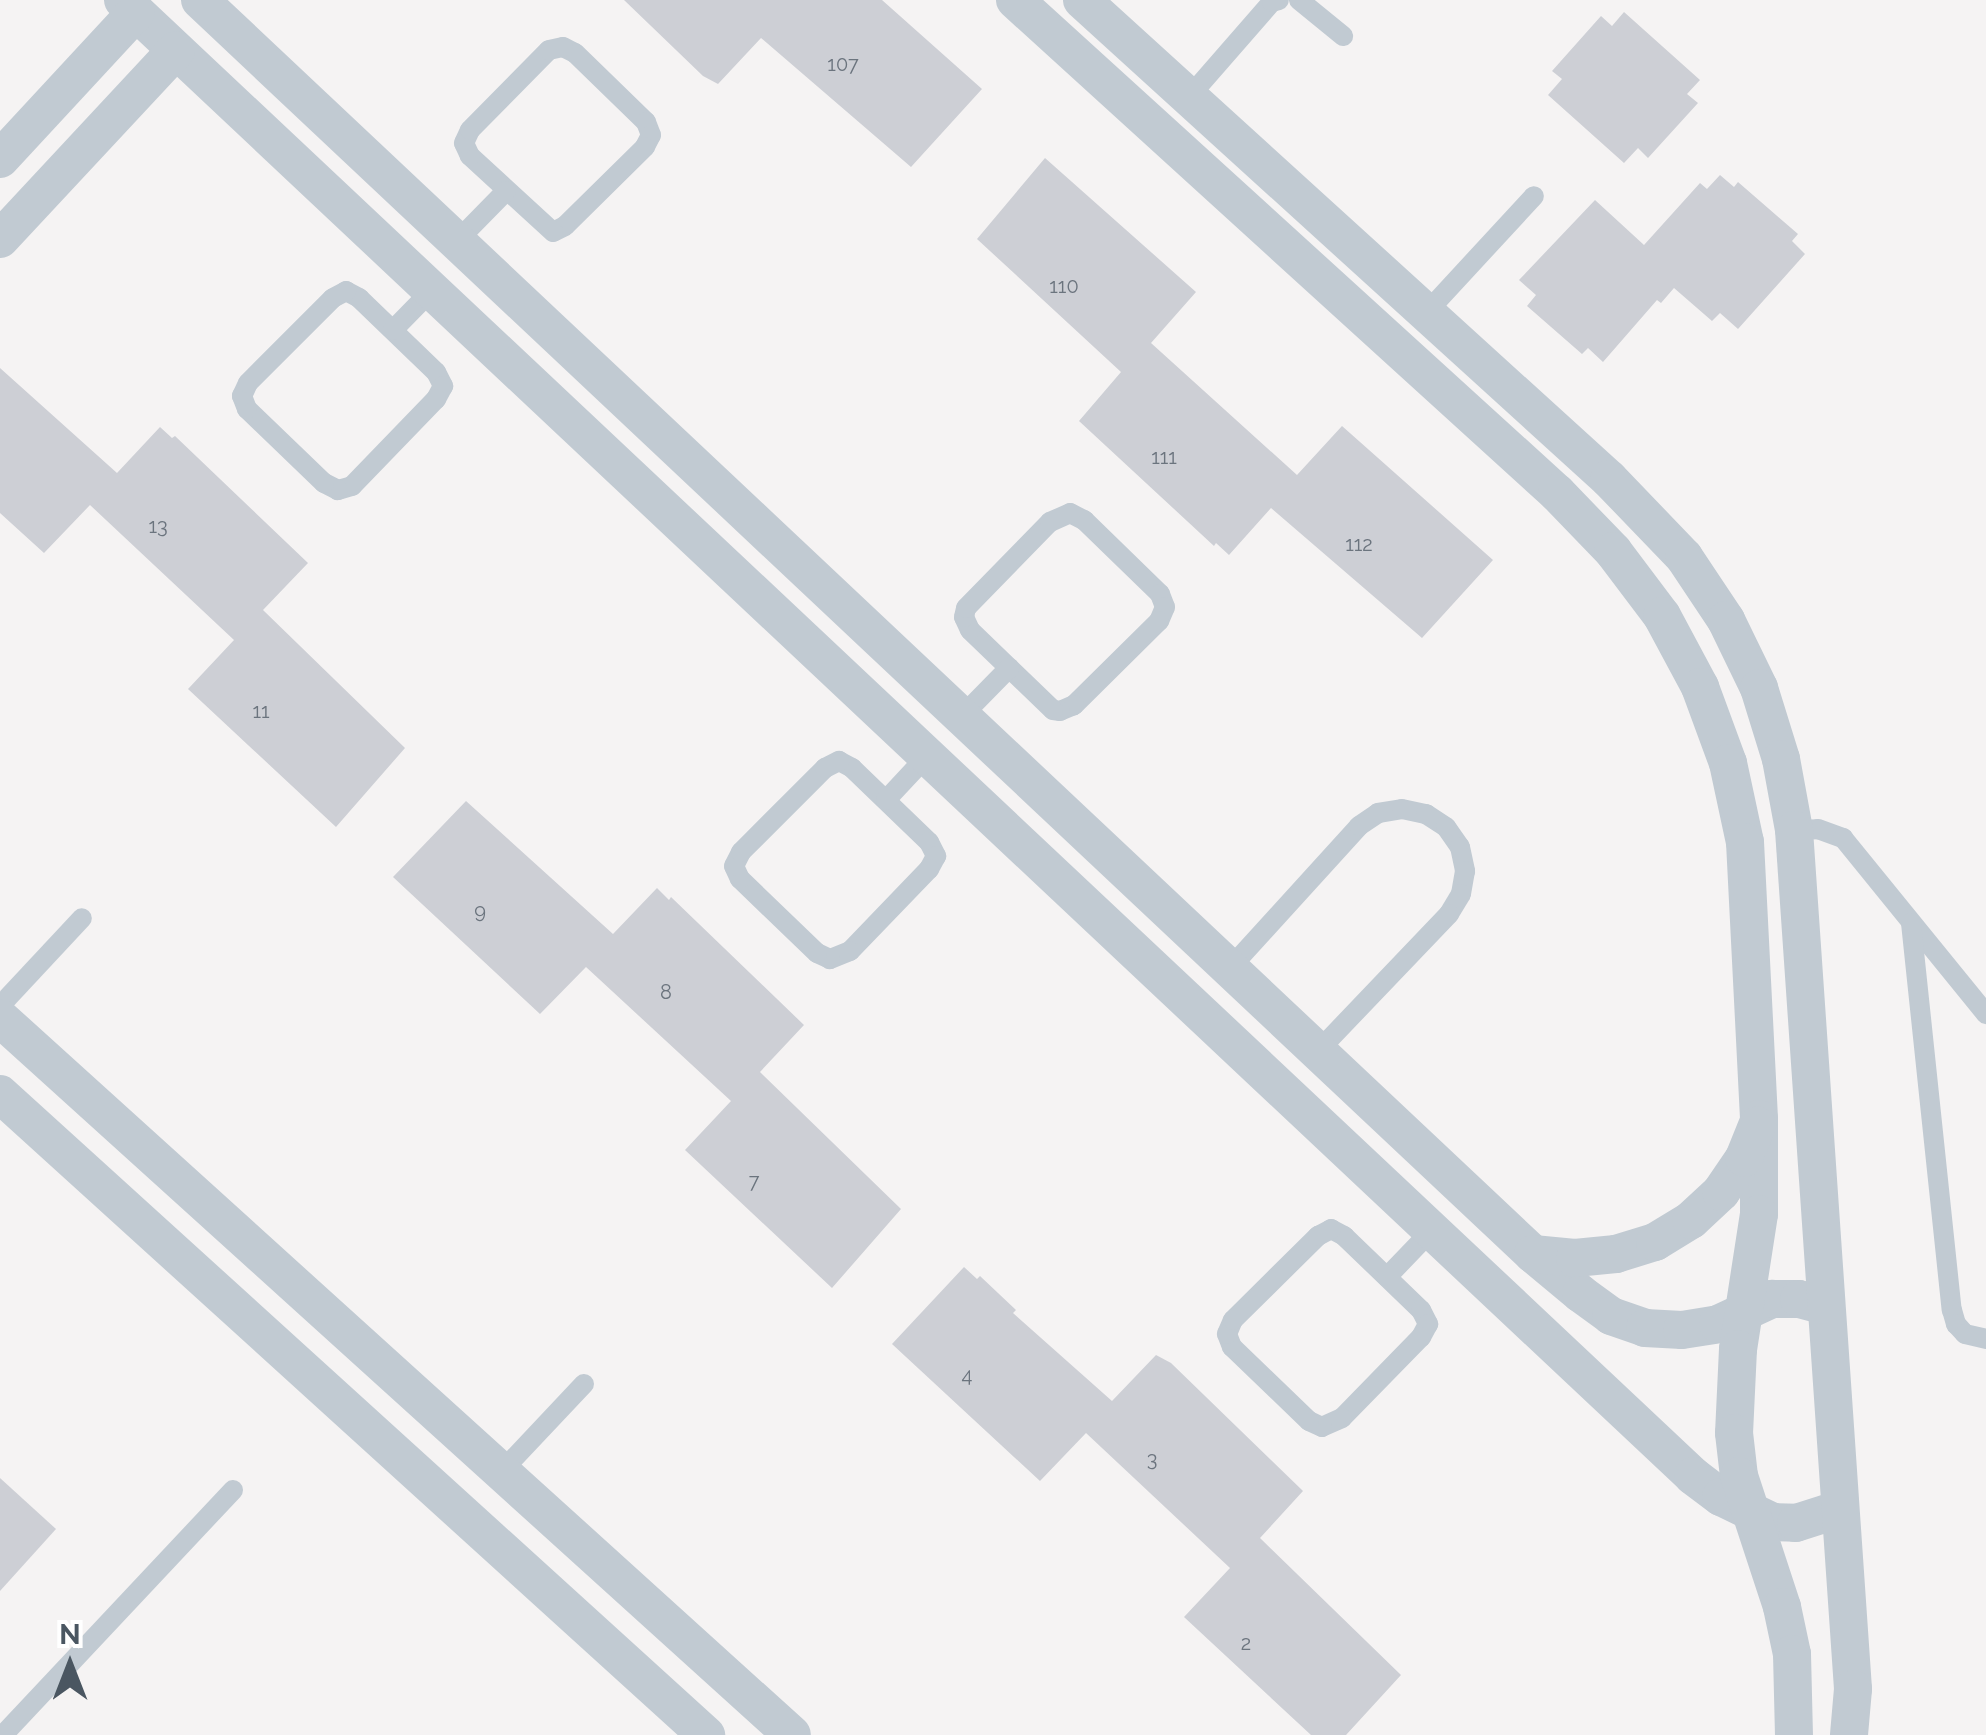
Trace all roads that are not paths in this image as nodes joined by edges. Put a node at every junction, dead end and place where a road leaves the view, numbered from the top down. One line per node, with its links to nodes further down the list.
1 (200, 0): 10 (street)
2 (1014, 0): 15 (street)
3 (1082, 0): 9 (street)
4 (1279, 0): 9 (lane)
5 (1299, 0): 7 (lane)
6 (130, 6): 8 (street); 11 (street)
7 (1343, 36)
8 (176, 50): 13 (street); 17 (street)
9 (1189, 97): 12 (street)
10 (342, 134): 13 (street); 18 (street)
11 (0, 159)
12 (1260, 162): 15 (street); 20 (street)
13 (306, 172): 19 (street)
14 (506, 191): 14 (lane); 18 (lane)
15 (1228, 194): 35 (street)
16 (1534, 196): 20 (lane)
17 (0, 239)
18 (457, 242): 23 (street)
19 (432, 290): 21 (lane); 24 (street)
20 (1426, 313): 26 (street)
21 (393, 330): 21 (lane)
22 (1009, 668): 22 (lane); 23 (lane)
23 (962, 717): 29 (street)
24 (927, 756): 25 (lane); 36 (street)
25 (886, 800): 25 (lane)
26 (1794, 830): 28 (lane); 39 (street)
27 (82, 918): 30 (lane)
28 (1910, 923): 31 (lane); 41 (lane)
29 (1230, 968): 33 (street); 33 (lane)
30 (0, 1006)
31 (1986, 1014)
32 (0, 1018): 43 (street)
33 (1318, 1051): 37 (street)
34 (0, 1094): 48 (street)
35 (1759, 1119): 37 (street); 40 (street)
36 (1432, 1230): 38 (lane); 46 (street)
37 (1533, 1254): 40 (street)
38 (1387, 1277): 38 (lane)
39 (1825, 1306): 40 (street); 45 (street)
40 (1747, 1308): 46 (street)
41 (1986, 1339)
42 (584, 1384): 43 (lane)
43 (501, 1472): 49 (street)
44 (233, 1490): 47 (lane)
45 (1840, 1509): 46 (street); 51 (street)
46 (1751, 1514): 50 (street)
47 (3, 1735)
48 (706, 1735)
49 (792, 1735)
50 (1794, 1735)
51 (1849, 1735)

